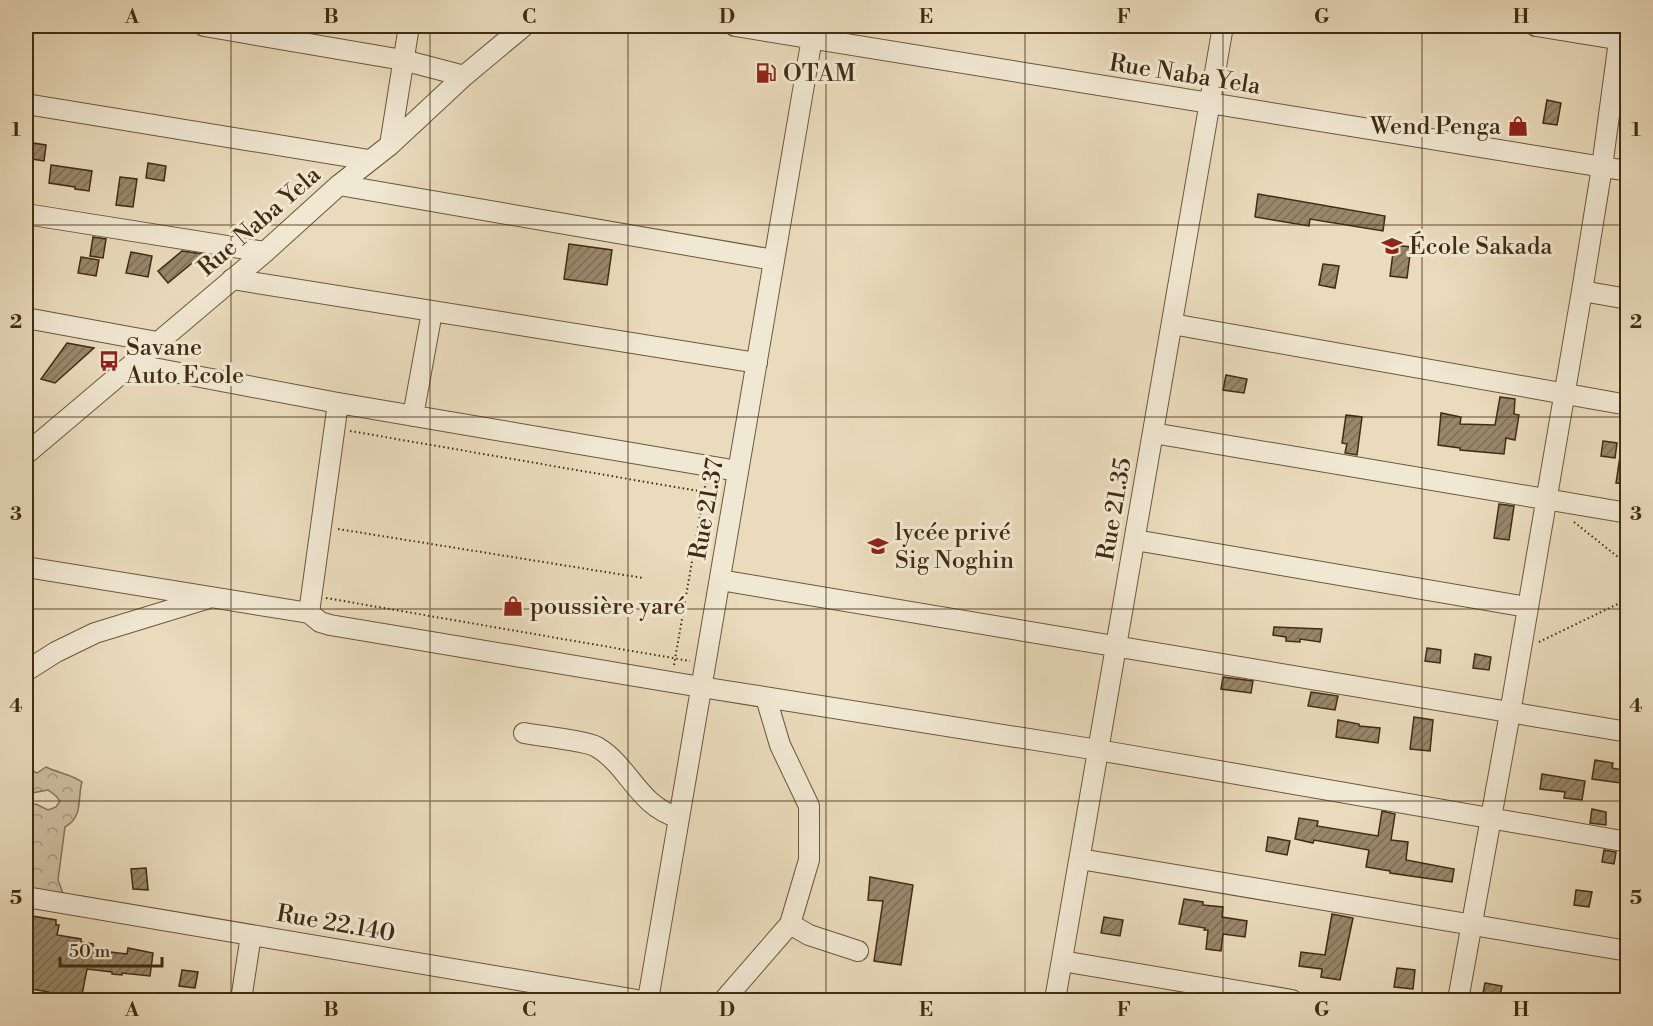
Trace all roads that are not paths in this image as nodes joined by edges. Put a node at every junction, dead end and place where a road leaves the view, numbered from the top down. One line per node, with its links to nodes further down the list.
1 (204, 26): 9 (street)
2 (409, 26): 9 (street)
3 (524, 26): 10 (street, Rue Naba Yela)
4 (735, 26): 7 (street, Rue Naba Yela)
5 (1223, 26): 12 (street, Rue 21.35)
6 (1536, 26): 8 (street)
7 (813, 32): 12 (street, Rue Naba Yela); 20 (street, Rue 21.37)
8 (1622, 35): 15 (street)
9 (403, 60): 10 (street); 13 (street)
10 (464, 76): 13 (street, Rue Naba Yela)
11 (26, 104): 14 (street)
12 (1210, 104): 15 (street, Rue Naba Yela); 26 (street, Rue 21.35)
13 (390, 145): 14 (street, Rue Naba Yela)
14 (369, 160): 17 (street, Rue Naba Yela)
15 (1602, 167): 16 (street, Rue Naba Yela); 22 (street)
16 (1628, 171)
17 (339, 185): 19 (street, Rue Naba Yela); 20 (street)
18 (26, 214): 19 (street)
19 (265, 252): 21 (street, Rue Naba Yela)
20 (774, 260): 28 (street, Rue 21.37)
21 (232, 279): 24 (street); 27 (street, Rue Naba Yela)
22 (1582, 291): 23 (street); 30 (street)
23 (1628, 299)
24 (432, 312): 28 (street); 33 (street)
25 (26, 318): 27 (street)
26 (1172, 324): 30 (street); 35 (street, Rue 21.35)
27 (157, 342): 29 (street, Rue Naba Yela)
28 (757, 363): 38 (street, Rue 21.37)
29 (132, 364): 31 (street); 36 (street, Rue Naba Yela)
30 (1564, 394): 32 (street); 39 (street)
31 (338, 403): 33 (street); 45 (street)
32 (1628, 405)
33 (413, 416): 38 (street)
34 (26, 432): 36 (street)
35 (1153, 433): 39 (street); 41 (street, Rue 21.35)
36 (45, 436): 37 (street, Rue Naba Yela)
37 (26, 454)
38 (738, 471): 43 (street, Rue 21.37)
39 (1546, 499): 40 (street); 46 (street)
40 (1628, 513)
41 (1135, 540): 46 (street); 47 (street, Rue 21.35)
42 (26, 567): 44 (street)
43 (720, 580): 47 (street); 49 (street, Rue 21.37)
44 (212, 597): 45 (street); 48 (street)
45 (311, 604): 49 (street)
46 (1527, 607): 51 (street)
47 (1116, 647): 51 (street); 54 (street, Rue 21.35)
48 (26, 672)
49 (701, 687): 50 (street); 55 (street, Rue 21.37)
50 (766, 698): 54 (street); 60 (street)
51 (1510, 713): 52 (street); 56 (street)
52 (1628, 732)
53 (524, 733): 55 (street)
54 (1098, 750): 56 (street); 58 (street, Rue 21.35)
55 (679, 818): 68 (street, Rue 21.37)
56 (1490, 818): 57 (street); 61 (street)
57 (1628, 842)
58 (1080, 859): 61 (street); 65 (street, Rue 21.35)
59 (26, 897): 62 (street, Rue 22.140)
60 (790, 924): 63 (street); 69 (street)
61 (1473, 925): 64 (street); 72 (street)
62 (251, 934): 66 (street); 67 (street, Rue 22.140)
63 (858, 951)
64 (1628, 951)
65 (1062, 961): 70 (street, Rue 21.35); 71 (street)
66 (241, 1000)
67 (637, 1000)
68 (648, 1000)
69 (724, 1000)
70 (1055, 1000)
71 (1292, 1000)
72 (1458, 1000)

